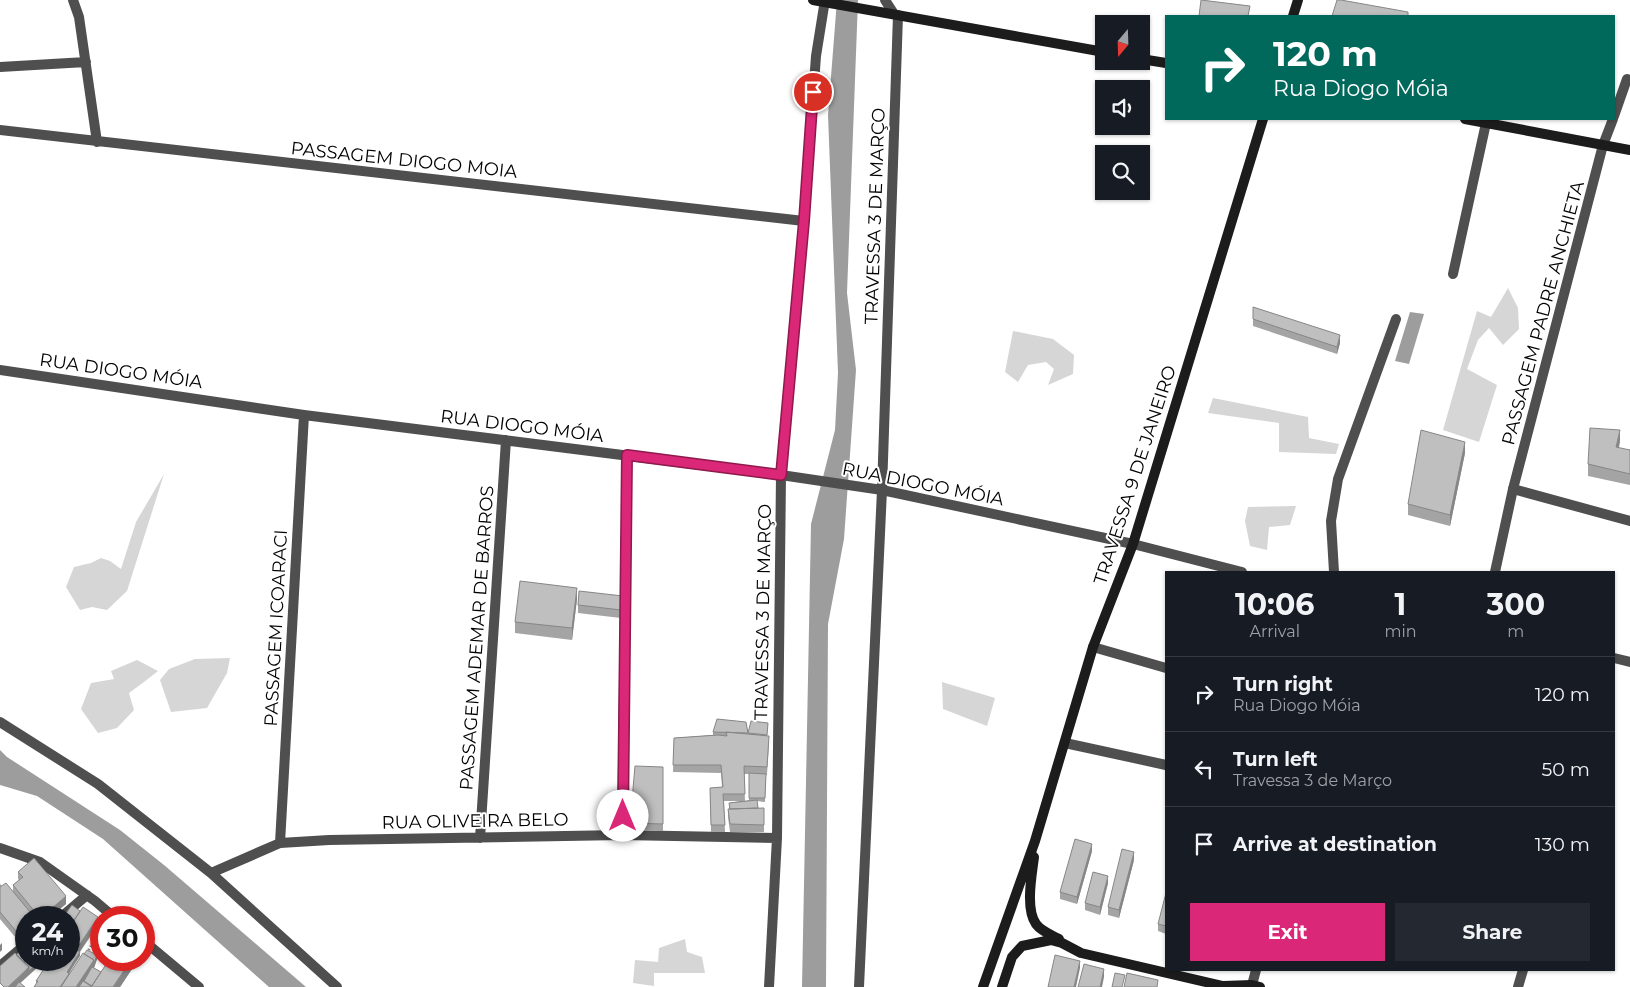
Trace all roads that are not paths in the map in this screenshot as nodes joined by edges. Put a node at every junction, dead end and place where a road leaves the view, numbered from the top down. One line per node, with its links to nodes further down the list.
1 (73, 0): 10 (street)
2 (813, 0): 5 (main road)
3 (885, 0): 6 (street)
4 (1298, 0): 7 (main road)
5 (827, 2): 6 (main road); 23 (street, TRAVESSA 3 DE MARÇO)
6 (895, 14): 8 (main road); 31 (street, TRAVESSA 3 DE MARÇO)
7 (1293, 15)
8 (1095, 50)
9 (1150, 60): 11 (main road)
10 (86, 62): 12 (street); 20 (street)
11 (1165, 63)
12 (0, 68)
13 (1627, 78): 14 (street, PASSAGEM PADRE ANCHIETA)
14 (1615, 112)
15 (1263, 120): 34 (main road, TRAVESSA 9 DE JANEIRO)
16 (1470, 120): 18 (main road)
17 (1612, 120): 21 (street, PASSAGEM PADRE ANCHIETA)
18 (1486, 123): 21 (main road); 24 (street)
19 (0, 130): 20 (street, PASSAGEM DIOGO MOIA)
20 (97, 142): 23 (street, PASSAGEM DIOGO MOIA)
21 (1603, 145): 22 (main road); 32 (street, PASSAGEM PADRE ANCHIETA)
22 (1630, 150)
23 (804, 221): 30 (street, TRAVESSA 3 DE MARÇO)
24 (1453, 274)
25 (1396, 319): 36 (street)
26 (0, 370): 27 (street, RUA DIOGO MÓIA)
27 (304, 415): 28 (street, RUA DIOGO MÓIA); 49 (street, PASSAGEM ICOARACI)
28 (506, 440): 29 (street, RUA DIOGO MÓIA); 46 (street, PASSAGEM ADEMAR DE BARROS)
29 (627, 455): 30 (street, RUA DIOGO MÓIA); 45 (street)
30 (781, 475): 31 (street, RUA DIOGO MÓIA); 47 (street, TRAVESSA 3 DE MARÇO)
31 (877, 489): 34 (street, RUA DIOGO MÓIA); 65 (street, TRAVESSA 3 DE MARÇO)
32 (1513, 489): 33 (street); 37 (street, PASSAGEM PADRE ANCHIETA)
33 (1630, 521)
34 (1133, 544): 35 (street, RUA DIOGO MÓIA); 38 (main road, TRAVESSA 9 DE JANEIRO)
35 (1238, 571)
36 (1334, 571)
37 (1495, 571)
38 (1093, 647): 41 (street); 43 (main road, TRAVESSA 9 DE JANEIRO)
39 (1615, 658): 40 (street)
40 (1630, 662)
41 (1165, 668)
42 (0, 722): 51 (street)
43 (1065, 743): 44 (street); 48 (main road, TRAVESSA 9 DE JANEIRO)
44 (1165, 765)
45 (622, 834): 46 (street, RUA OLIVEIRA BELO); 47 (street, RUA OLIVEIRA BELO)
46 (480, 838): 49 (street, RUA OLIVEIRA BELO)
47 (776, 838): 64 (street, TRAVESSA 3 DE MARÇO)
48 (1035, 841): 57 (main road); 66 (main road)
49 (280, 843): 51 (street, RUA OLIVEIRA BELO)
50 (0, 848): 52 (street)
51 (211, 873): 63 (street)
52 (87, 895): 53 (street); 54 (street)
53 (74, 906)
54 (100, 906)
55 (155, 951): 62 (street)
56 (15, 953): 58 (street)
57 (1081, 953): 67 (main road); 68 (main road)
58 (0, 966)
59 (1256, 971): 61 (street)
60 (1523, 971): 69 (street)
61 (1256, 986): 68 (main road)
62 (199, 987)
63 (336, 987)
64 (769, 987)
65 (859, 987)
66 (983, 987)
67 (1002, 987)
68 (1223, 987)
69 (1518, 987)

